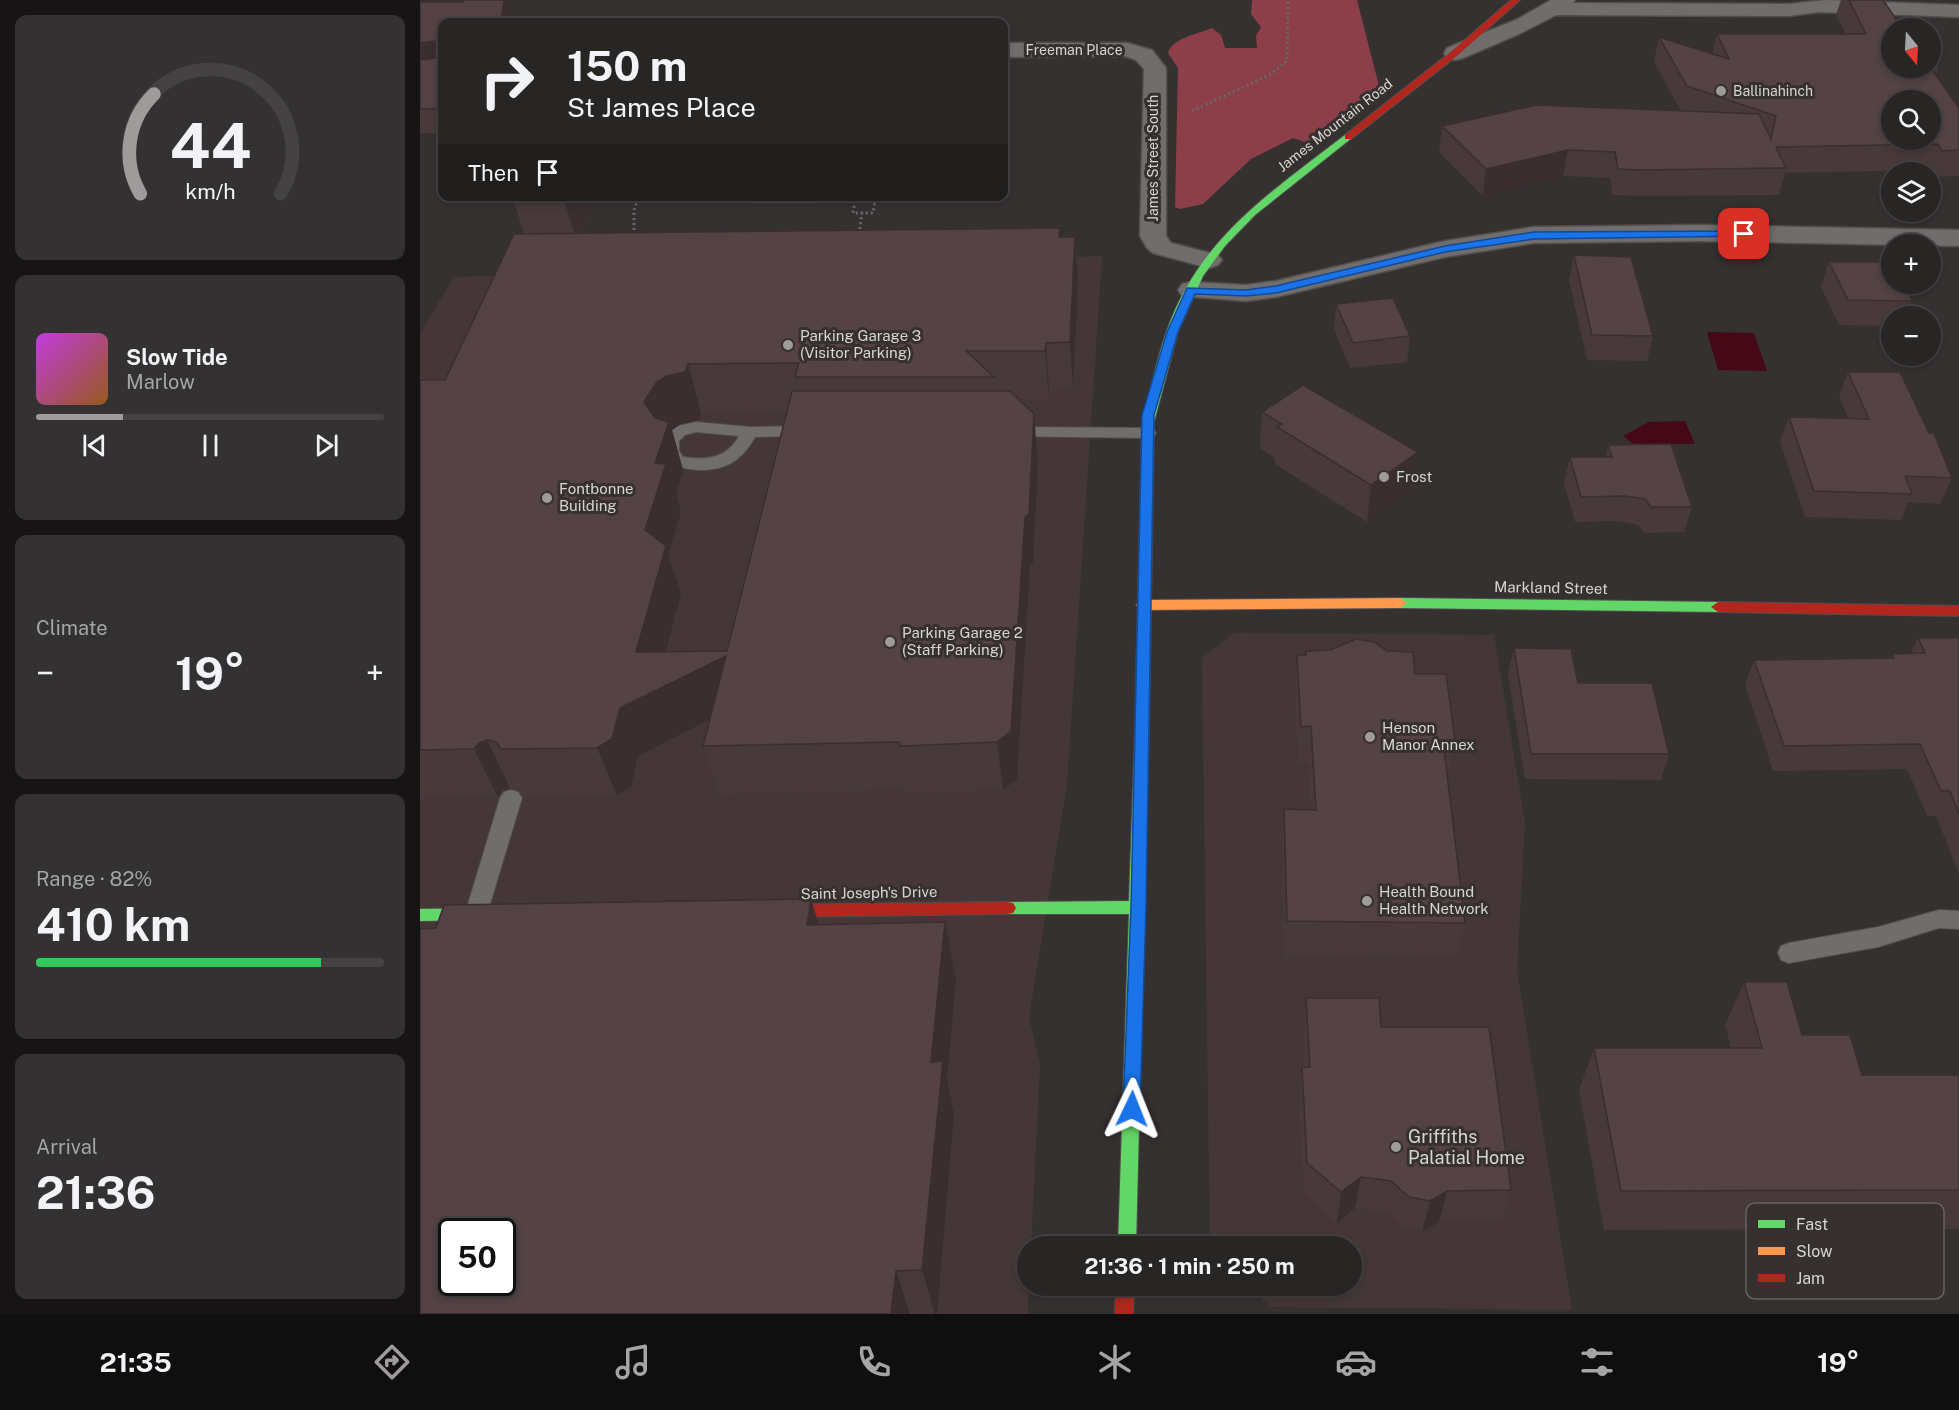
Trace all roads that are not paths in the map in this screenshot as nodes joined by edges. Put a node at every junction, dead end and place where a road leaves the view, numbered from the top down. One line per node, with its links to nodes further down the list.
1 (1516, 0): 5 (main road, James Mountain Road)
2 (1558, 5): 3 (street); 5 (street)
3 (1959, 11)
4 (1008, 50): 6 (street, Freeman Place)
5 (1455, 53): 8 (main road, James Mountain Road)
6 (1144, 55): 8 (street, James Street South)
7 (1959, 238): 9 (street)
8 (1209, 260): 9 (main road, James Mountain Road)
9 (1191, 290): 13 (main road)
10 (820, 431): 11 (lane)
11 (750, 432): 11 (lane)
12 (990, 432): 13 (lane)
13 (1147, 433): 14 (main road)
14 (1143, 605): 15 (main road, Markland Street); 17 (main road)
15 (1959, 611)
16 (511, 798): 19 (lane)
17 (1138, 907): 18 (main road, Saint Joseph's Drive); 24 (main road)
18 (757, 911)
19 (476, 914): 20 (main road); 21 (main road)
20 (499, 914)
21 (420, 915)
22 (1959, 920): 23 (lane)
23 (1790, 953)
24 (1127, 1236)
25 (1125, 1296): 26 (main road)
26 (1124, 1314)

